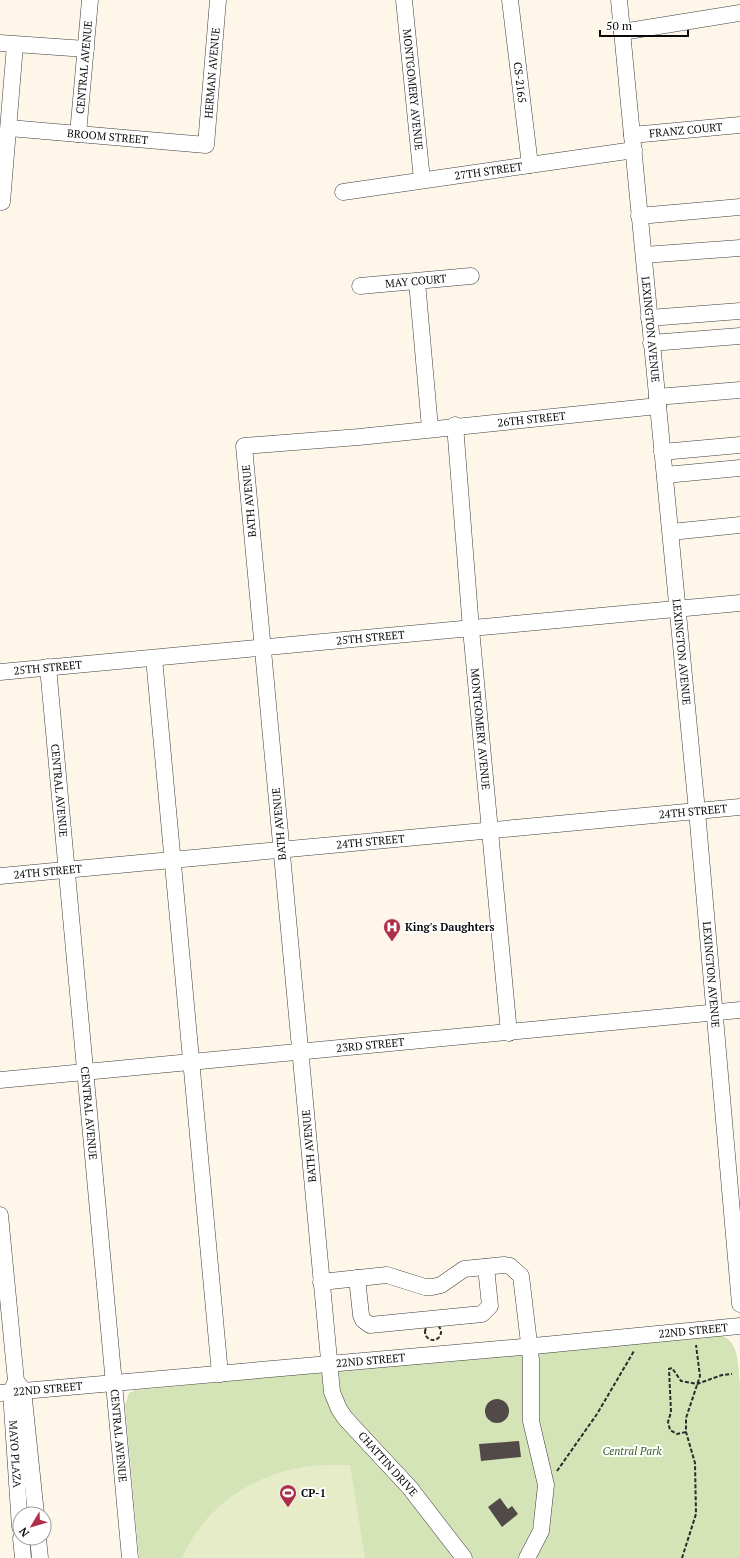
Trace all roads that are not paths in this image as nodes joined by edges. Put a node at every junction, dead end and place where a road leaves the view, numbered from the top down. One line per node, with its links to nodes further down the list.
1 (90, 0): 9 (street, CENTRAL AVENUE)
2 (218, 0): 14 (street, HERMAN AVENUE)
3 (404, 0): 16 (street, MONTGOMERY AVENUE)
4 (510, 0): 15 (street, CS-2165)
5 (619, 0): 7 (street, LEXINGTON AVENUE)
6 (740, 13): 7 (street)
7 (622, 32): 13 (street, LEXINGTON AVENUE)
8 (8, 44): 9 (street); 11 (street)
9 (86, 49): 12 (street, CENTRAL AVENUE)
10 (740, 125): 13 (street, FRANZ COURT)
11 (9, 128): 12 (street, BROOM STREET); 18 (street)
12 (78, 134): 14 (street, BROOM STREET)
13 (633, 142): 15 (street, 27TH STREET); 20 (street, LEXINGTON AVENUE)
14 (206, 145)
15 (530, 165): 16 (street, 27TH STREET)
16 (422, 180): 17 (street, 27TH STREET)
17 (343, 192)
18 (2, 202)
19 (740, 207): 20 (street)
20 (639, 216): 22 (street, LEXINGTON AVENUE)
21 (740, 248): 22 (street)
22 (644, 255): 27 (street, LEXINGTON AVENUE)
23 (471, 276): 24 (street, MAY COURT)
24 (417, 282): 25 (street, MAY COURT); 33 (street)
25 (360, 286)
26 (740, 310): 27 (street)
27 (649, 318): 29 (street, LEXINGTON AVENUE)
28 (740, 336): 29 (street)
29 (651, 343): 31 (street, LEXINGTON AVENUE)
30 (740, 390): 31 (street, 26TH STREET)
31 (657, 402): 32 (street, 26TH STREET); 37 (street, LEXINGTON AVENUE)
32 (455, 425): 33 (street, 26TH STREET); 45 (street, MONTGOMERY AVENUE)
33 (430, 428): 34 (street, 26TH STREET)
34 (406, 431): 46 (street, BATH AVENUE)
35 (740, 445): 36 (street)
36 (716, 447): 37 (street); 39 (street)
37 (662, 452): 40 (street, LEXINGTON AVENUE)
38 (740, 468): 39 (street)
39 (718, 470): 40 (street)
40 (665, 475): 42 (street, LEXINGTON AVENUE)
41 (740, 525): 42 (street)
42 (671, 532): 44 (street, LEXINGTON AVENUE)
43 (740, 603): 44 (street, 25TH STREET)
44 (677, 609): 45 (street, 25TH STREET); 51 (street, LEXINGTON AVENUE)
45 (471, 629): 46 (street, 25TH STREET); 52 (street, MONTGOMERY AVENUE)
46 (262, 648): 47 (street, 25TH STREET); 53 (street, BATH AVENUE)
47 (154, 658): 48 (street, 25TH STREET); 54 (street)
48 (48, 667): 49 (street, 25TH STREET); 55 (street, CENTRAL AVENUE)
49 (0, 672)
50 (740, 807): 51 (street, 24TH STREET)
51 (697, 811): 52 (street, 24TH STREET); 58 (street, LEXINGTON AVENUE)
52 (490, 830): 53 (street, 24TH STREET); 59 (street, MONTGOMERY AVENUE)
53 (282, 850): 54 (street, 24TH STREET); 60 (street, BATH AVENUE)
54 (173, 859): 55 (street, 24TH STREET); 61 (street)
55 (67, 870): 56 (street, 24TH STREET); 62 (street, CENTRAL AVENUE)
56 (0, 876)
57 (740, 1010): 58 (street, 23RD STREET)
58 (715, 1013): 59 (street, 23RD STREET); 64 (street, LEXINGTON AVENUE)
59 (509, 1033): 60 (street, 23RD STREET)
60 (300, 1052): 61 (street, 23RD STREET); 68 (street, BATH AVENUE)
61 (192, 1062): 62 (street, 23RD STREET); 73 (street)
62 (86, 1072): 63 (street, 23RD STREET); 74 (street, CENTRAL AVENUE)
63 (0, 1080)
64 (733, 1142): 69 (street, LEXINGTON AVENUE)
65 (0, 1215): 75 (street, MAYO PLAZA)
66 (486, 1267): 67 (street); 67 (street); 71 (street)
67 (357, 1278): 68 (street)
68 (322, 1282): 72 (street, BATH AVENUE)
69 (740, 1304)
70 (740, 1326): 71 (street, 22ND STREET)
71 (530, 1346): 72 (street, 22ND STREET); 84 (street)
72 (329, 1364): 73 (street, 22ND STREET); 83 (street, CHATTIN DRIVE)
73 (220, 1374): 74 (street, 22ND STREET)
74 (115, 1384): 75 (street, 22ND STREET); 82 (street, CENTRAL AVENUE)
75 (12, 1389): 76 (street, MAYO PLAZA); 77 (street, MAYO PLAZA)
76 (19, 1506)
77 (34, 1506)
78 (22, 1546): 80 (street)
79 (39, 1546): 81 (street)
80 (23, 1558)
81 (40, 1558)
82 (130, 1558)
83 (464, 1558)
84 (527, 1558)

